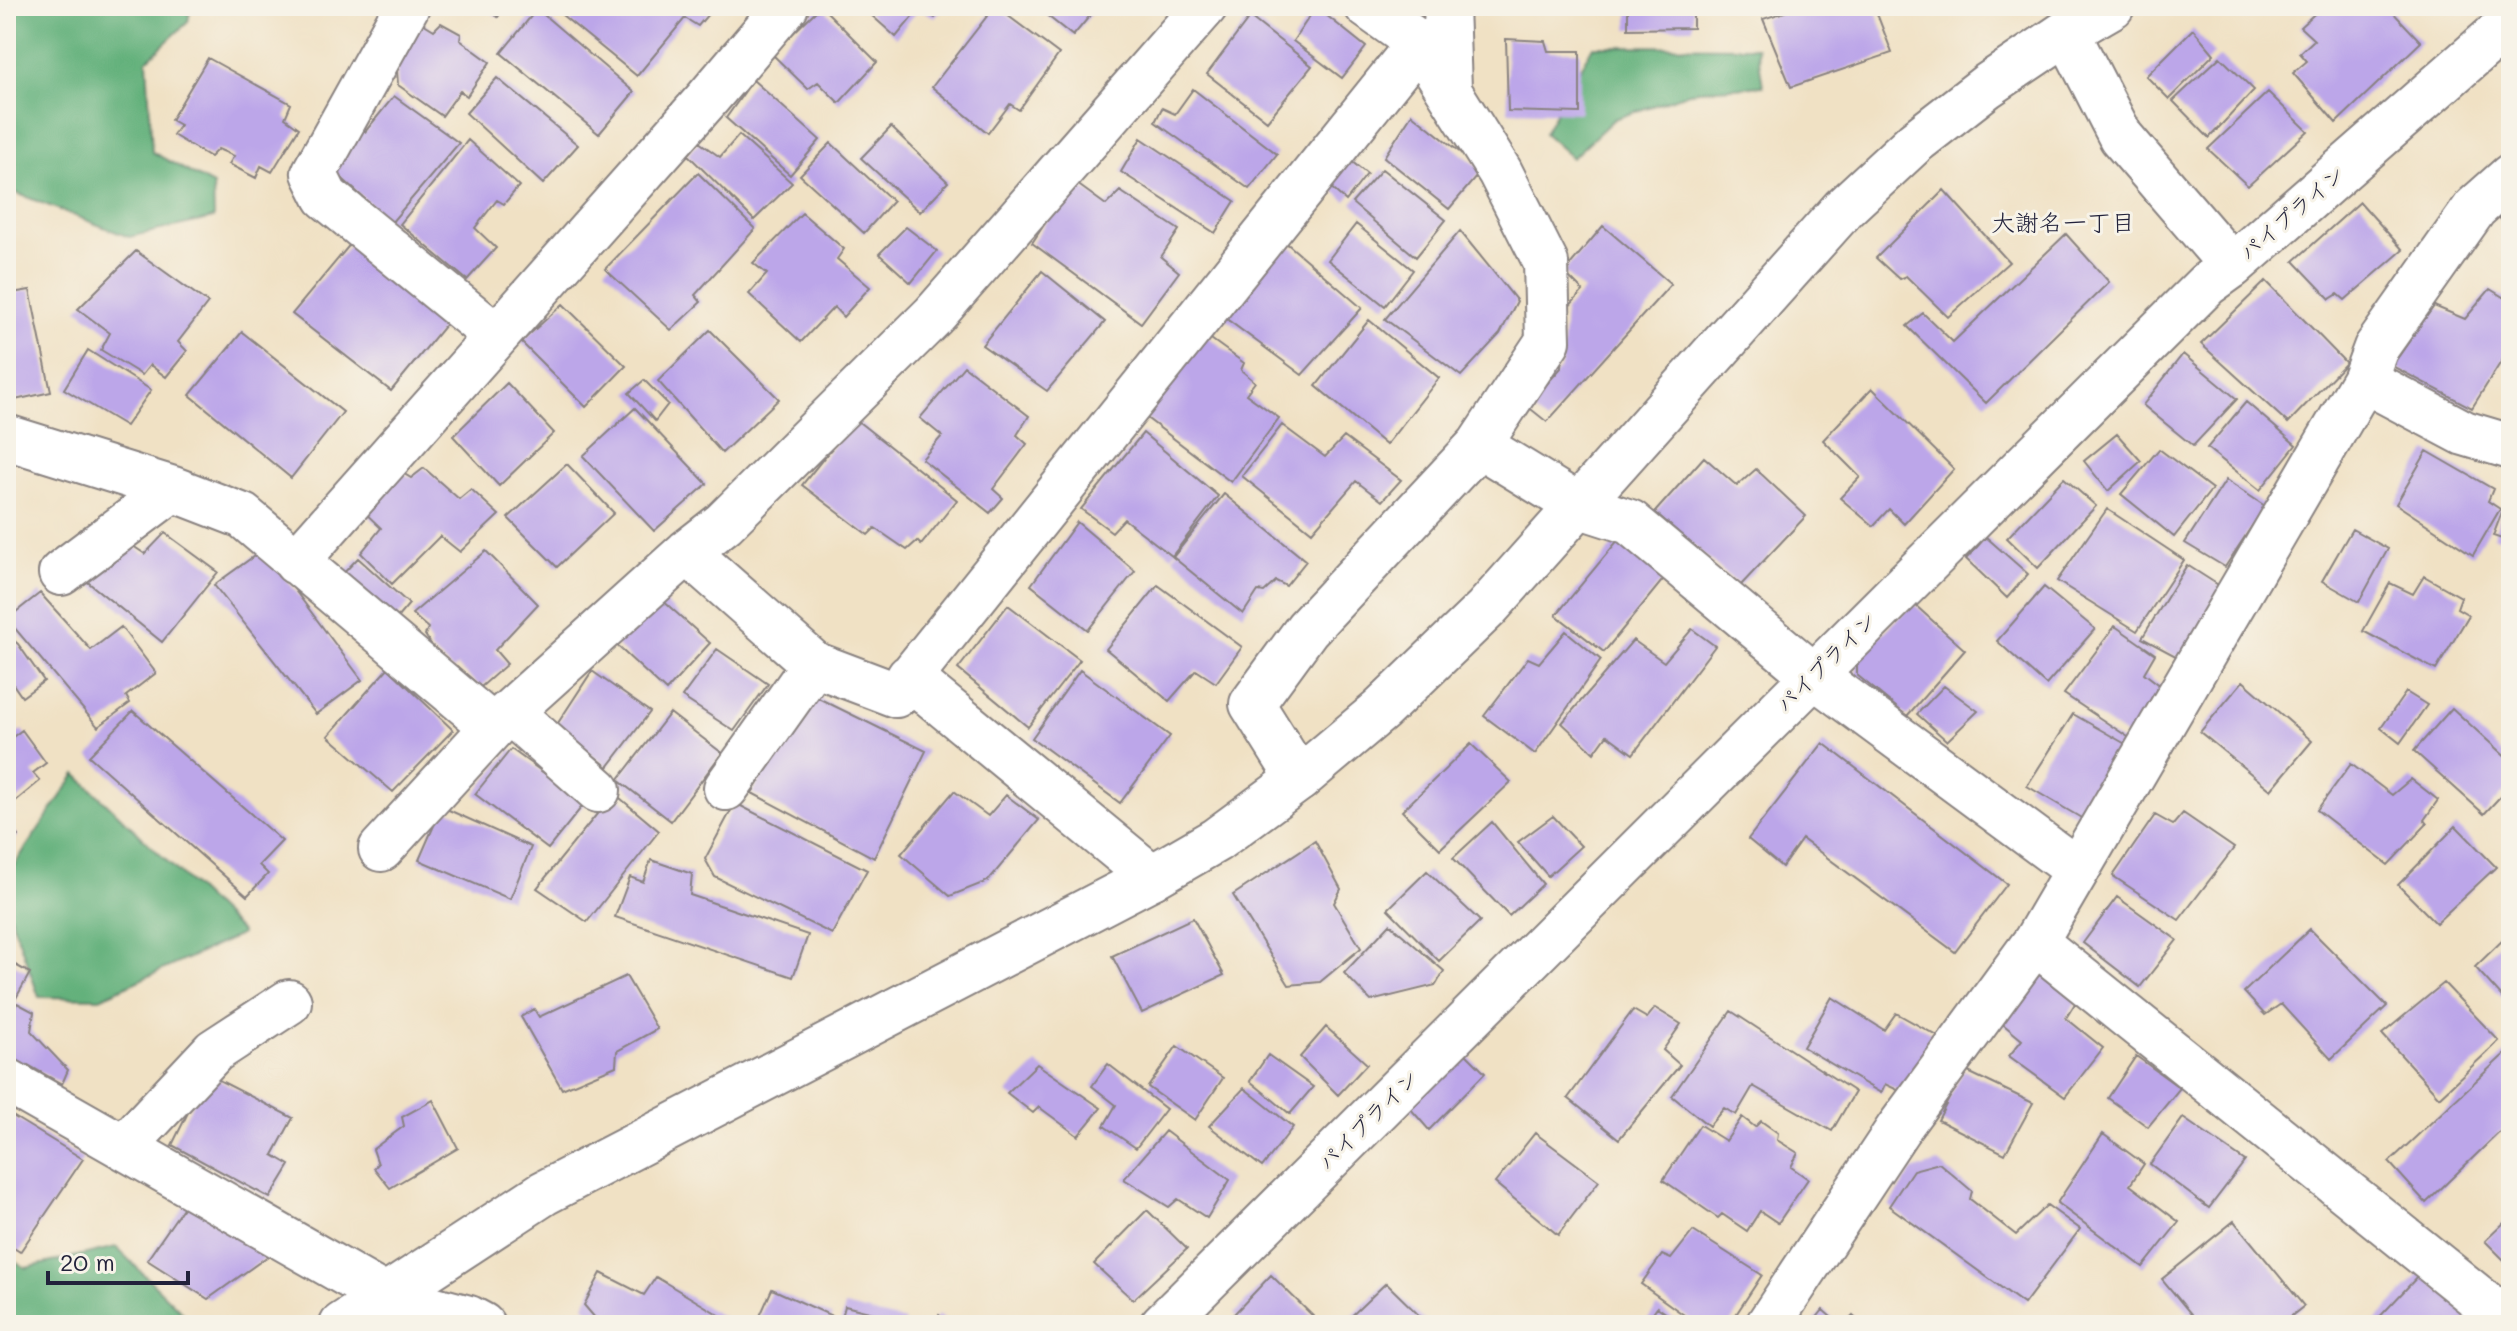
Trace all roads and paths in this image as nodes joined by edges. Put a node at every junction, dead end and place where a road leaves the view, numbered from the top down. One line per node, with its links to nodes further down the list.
1 (407, 6): 13 (street)
2 (786, 6): 13 (street)
3 (1205, 6): 20 (street)
4 (1367, 6): 9 (street)
5 (1446, 6): 10 (street)
6 (2112, 6): 8 (street)
7 (2511, 22): 12 (street, パイプライン)
8 (2067, 32): 12 (street); 19 (street)
9 (1419, 43): 10 (street); 25 (street)
10 (1449, 91): 16 (street)
11 (2511, 176): 14 (street)
12 (2232, 266): 24 (street, パイプライン)
13 (495, 335): 21 (street)
14 (2364, 380): 17 (street); 31 (street)
15 (6, 437): 18 (street)
16 (1479, 445): 19 (street); 27 (street)
17 (2511, 447)
18 (173, 489): 21 (street); 22 (street)
19 (1577, 505): 24 (street); 27 (street)
20 (687, 552): 23 (street); 26 (street)
21 (296, 562): 26 (street)
22 (61, 573)
23 (814, 664): 25 (street); 28 (street)
24 (1813, 675): 31 (street); 41 (street, パイプライン)
25 (909, 677): 32 (street)
26 (502, 720): 29 (street); 30 (street)
27 (1299, 779): 32 (street)
28 (726, 788)
29 (598, 790)
30 (381, 849)
31 (2077, 870): 33 (street)
32 (1152, 877): 37 (street)
33 (2035, 942): 38 (street); 42 (street)
34 (289, 1002): 36 (street)
35 (6, 1080): 36 (street)
36 (124, 1147): 37 (street)
37 (385, 1296): 39 (street); 40 (street)
38 (2511, 1324)
39 (342, 1325)
40 (482, 1325)
41 (1162, 1325)
42 (1768, 1325)

